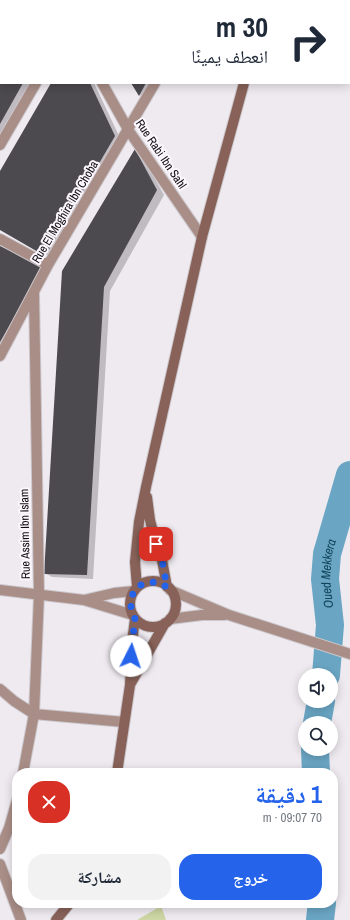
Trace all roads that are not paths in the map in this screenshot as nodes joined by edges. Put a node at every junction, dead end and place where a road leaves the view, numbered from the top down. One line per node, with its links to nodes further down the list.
1 (35, 84): 6 (street)
2 (103, 84): 5 (street, Rue Rabi Ibn Sahl)
3 (155, 84): 5 (street, Rue El Moghira Ibn Choba)
4 (244, 84): 7 (main road)
5 (129, 131): 7 (street, Rue Rabi Ibn Sahl); 9 (street, Rue El Moghira Ibn Choba)
6 (0, 145)
7 (202, 237): 12 (main road)
8 (0, 239): 9 (street)
9 (48, 265): 10 (street, Rue El Moghira Ibn Choba)
10 (34, 293): 11 (street, Rue El Moghira Ibn Choba); 16 (street, Rue Assim Ibn Islam)
11 (0, 356)
12 (146, 487): 13 (main road); 14 (main road)
13 (169, 588): 14 (main road); 18 (street); 20 (main road)
14 (135, 589): 17 (street); 19 (main road)
15 (0, 590): 16 (street)
16 (39, 595): 17 (street); 24 (street, Rue Assim Ibn Islam)
17 (84, 600): 19 (street)
18 (234, 616): 20 (street); 21 (street)
19 (134, 617): 20 (main road); 22 (main road)
20 (168, 621): 22 (main road)
21 (350, 654)
22 (130, 685): 25 (main road)
23 (0, 689): 24 (street)
24 (34, 714): 25 (street); 26 (street, Rue Assim Ibn Islam)
25 (124, 722): 27 (main road)
26 (25, 768)
27 (118, 768)
28 (12, 818): 29 (street)
29 (0, 849)
30 (0, 865): 31 (street)
31 (12, 896)
32 (16, 908): 34 (street)
33 (67, 908): 35 (main road)
34 (21, 920)
35 (56, 920)

